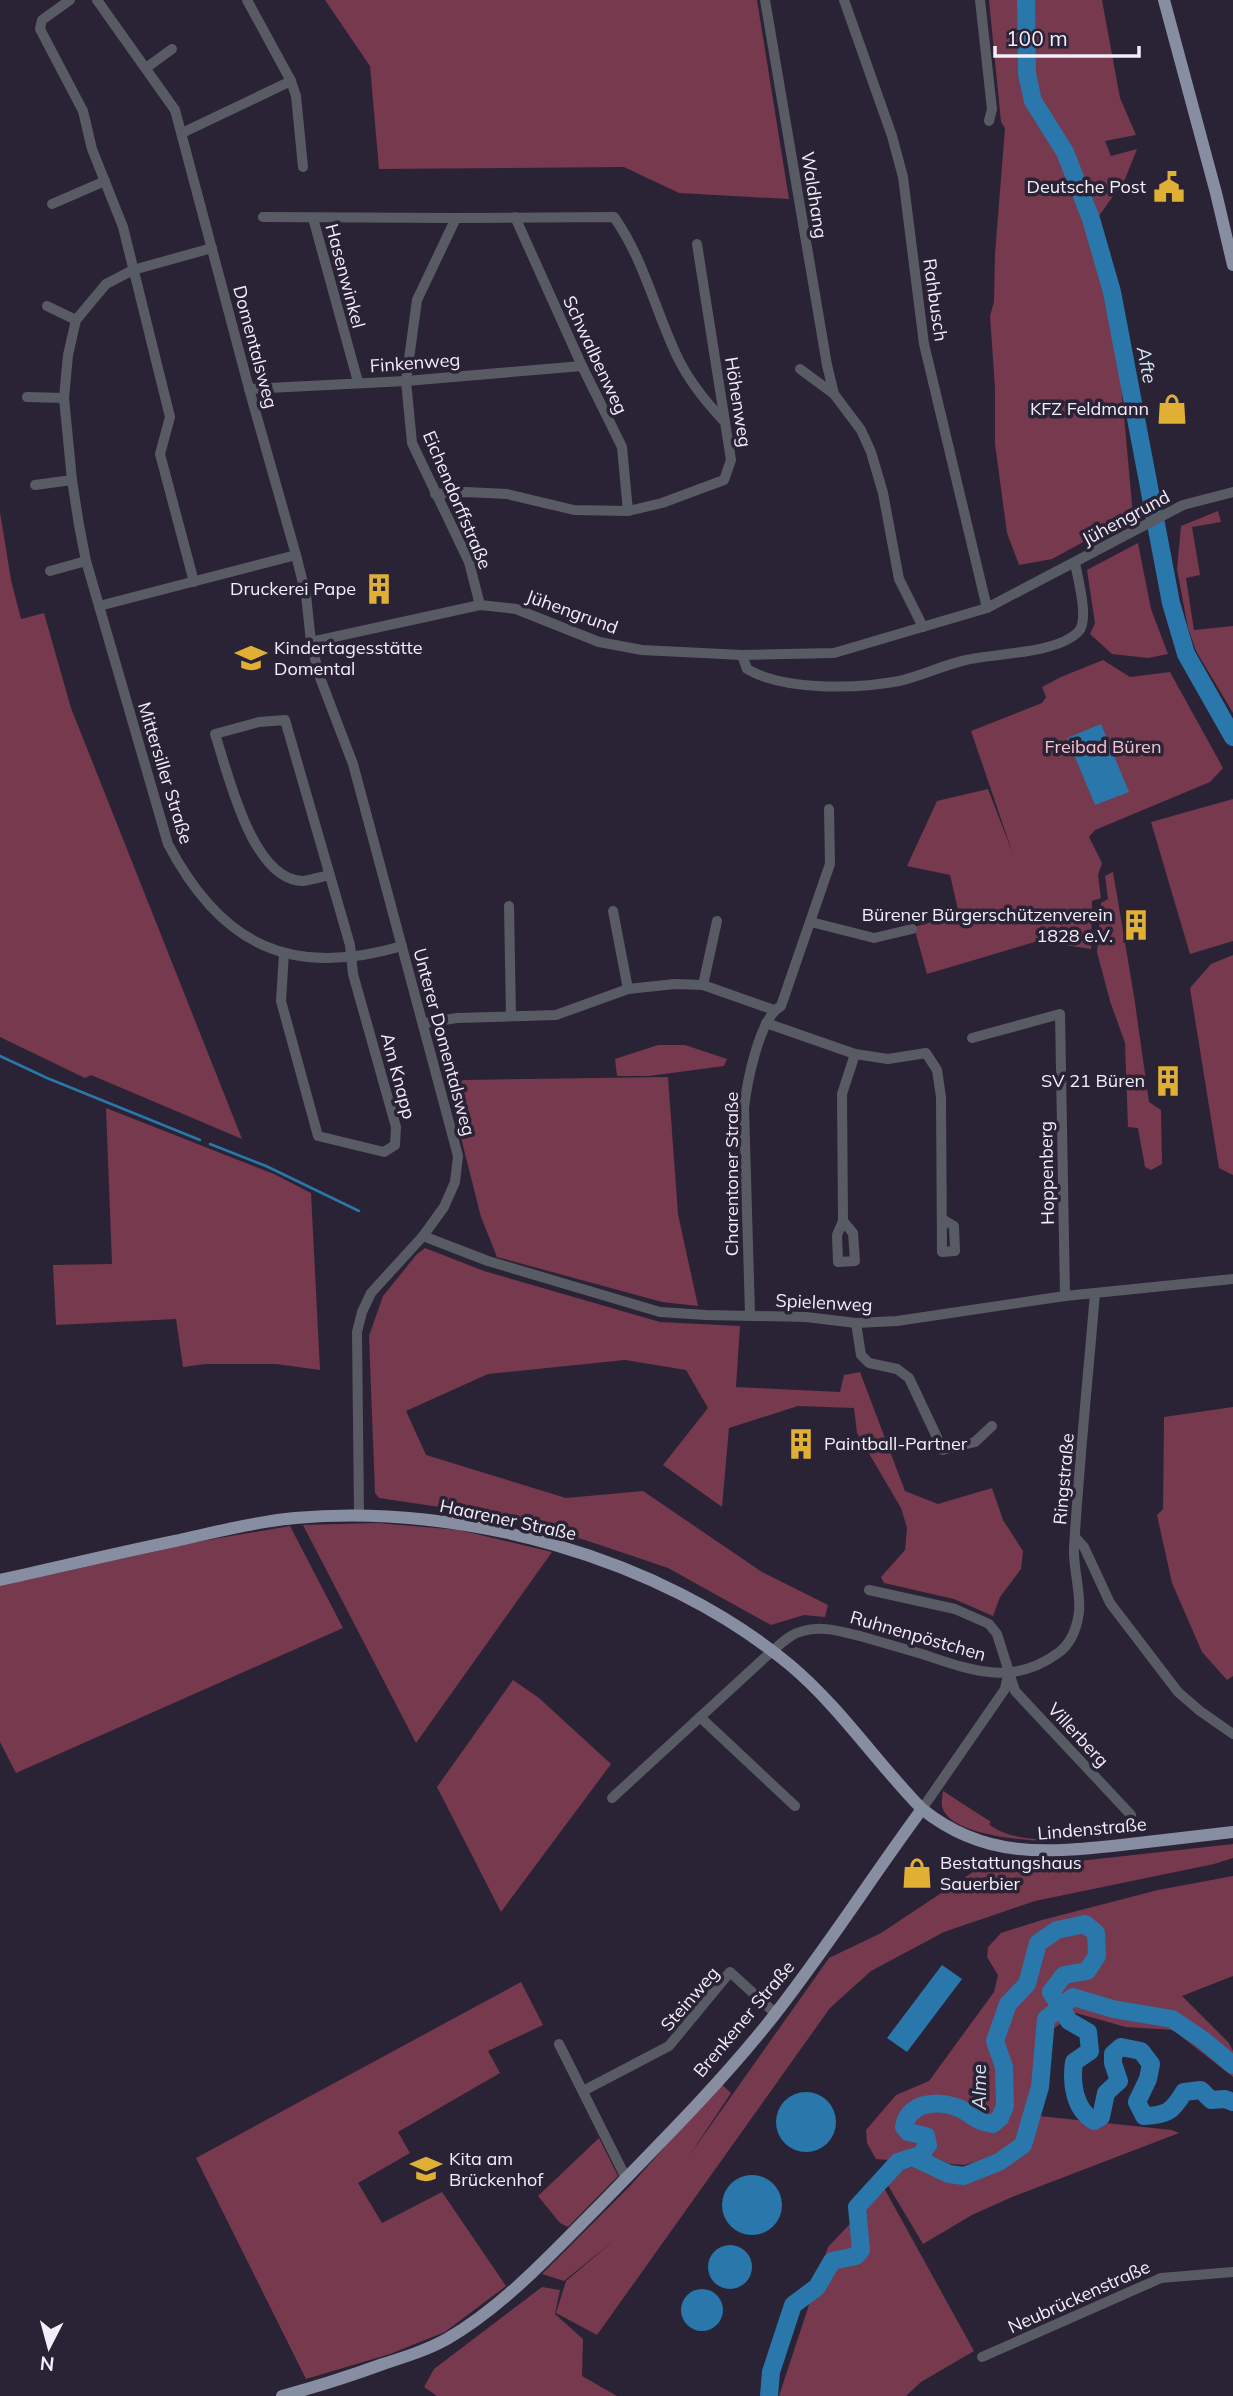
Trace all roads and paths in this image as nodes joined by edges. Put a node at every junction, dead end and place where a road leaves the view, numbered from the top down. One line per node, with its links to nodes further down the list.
1 (70, 0): 14 (street)
2 (247, 0): 10 (street)
3 (765, 0): 31 (street, Waldhang)
4 (844, 0): 47 (street, Rahbusch)
5 (980, 0): 11 (street)
6 (1164, 0): 22 (main road)
7 (99, 1): 9 (street, Domentalsweg)
8 (172, 49): 9 (street)
9 (146, 68): 12 (street, Domentalsweg)
10 (291, 81): 12 (street); 13 (street)
11 (989, 121)
12 (182, 133): 21 (street, Domentalsweg)
13 (303, 167)
14 (105, 181): 15 (street); 23 (street)
15 (52, 204)
16 (263, 217): 18 (street, Hasenwinkel)
17 (515, 217): 19 (street); 26 (street, Schwalbenweg); 34 (street)
18 (313, 218): 19 (street, Hasenwinkel); 29 (street, Hasenwinkel)
19 (456, 218): 28 (street, Eichendorffstraße)
20 (697, 244): 34 (street, Höhenweg)
21 (212, 248): 23 (street, Mittersiller Straße); 30 (street, Domentalsweg)
22 (1233, 265)
23 (133, 270): 25 (street, Mittersiller Straße); 44 (street)
24 (47, 306): 25 (street)
25 (76, 320): 33 (street, Mittersiller Straße)
26 (582, 366): 28 (street, Finkenweg); 39 (street, Schwalbenweg)
27 (800, 369): 31 (street, Waldhang)
28 (406, 381): 29 (street, Finkenweg); 38 (street, Eichendorffstraße)
29 (358, 382): 30 (street, Finkenweg)
30 (249, 389): 40 (street, Domentalsweg)
31 (834, 394): 48 (street, Waldhang)
32 (27, 397): 33 (street)
33 (64, 398): 35 (street, Mittersiller Straße)
34 (723, 420): 39 (street, Höhenweg)
35 (72, 480): 36 (street); 41 (street, Mittersiller Straße)
36 (35, 485)
37 (1233, 492): 42 (street, Jühengrund)
38 (435, 494): 39 (street, Höhenweg); 45 (street, Eichendorffstraße)
39 (628, 511)
40 (296, 555): 44 (street); 49 (street, Domentalsweg)
41 (86, 561): 43 (street); 46 (street, Mittersiller Straße)
42 (1075, 563): 47 (street, Jühengrund); 50 (street, Jühengrund)
43 (50, 571)
44 (194, 582): 46 (street)
45 (480, 605): 49 (street, Jühengrund); 50 (street, Jühengrund)
46 (99, 607): 59 (street, Mittersiller Straße)
47 (987, 608): 48 (street, Jühengrund)
48 (923, 627): 50 (street, Jühengrund)
49 (311, 642): 58 (street, Unterer Domentalsweg)
50 (742, 655)
51 (829, 809): 56 (street, Charentoner Straße)
52 (330, 875): 52 (street); 60 (street)
53 (509, 906): 64 (street)
54 (613, 911): 62 (street)
55 (717, 921): 61 (street)
56 (811, 922): 57 (street); 63 (street, Charentoner Straße)
57 (912, 929)
58 (402, 946): 60 (street, Mittersiller Straße); 66 (street, Unterer Domentalsweg)
59 (285, 953): 60 (street, Mittersiller Straße); 60 (street, Am Knapp)
60 (352, 958)
61 (703, 985): 62 (street); 63 (street)
62 (628, 989): 64 (street)
63 (774, 1010): 65 (street, Charentoner Straße)
64 (511, 1016): 66 (street)
65 (766, 1023): 68 (street); 75 (street, Charentoner Straße)
66 (424, 1024): 71 (street, Unterer Domentalsweg)
67 (972, 1038): 74 (street, Hoppenberg)
68 (855, 1054): 69 (street); 70 (street)
69 (942, 1219)
70 (843, 1221)
71 (423, 1236): 75 (street, Spielenweg); 78 (street, Unterer Domentalsweg)
72 (1233, 1279): 73 (street, Spielenweg)
73 (1095, 1293): 74 (street, Spielenweg); 79 (street, Ringstraße)
74 (1065, 1296): 76 (street, Spielenweg)
75 (750, 1314): 76 (street, Spielenweg)
76 (856, 1323): 77 (street)
77 (992, 1426)
78 (359, 1514): 80 (main road, Haarener Straße); 82 (main road, Haarener Straße)
79 (1075, 1537): 83 (street); 85 (street, Ringstraße)
80 (0, 1580)
81 (869, 1590): 83 (street, Ruhnenpöstchen)
82 (772, 1651): 83 (street, Ruhnenpöstchen); 84 (street, Ruhnenpöstchen); 88 (main road, Haarener Straße)
83 (1009, 1674): 88 (street, Brenkener Straße); 89 (street, Villerberg)
84 (701, 1717): 86 (street, Ruhnenpöstchen); 87 (street)
85 (1233, 1734)
86 (612, 1798)
87 (795, 1806)
88 (922, 1809): 90 (main road, Lindenstraße); 91 (main road, Brenkener Straße)
89 (1131, 1815)
90 (1233, 1832)
91 (775, 2013): 93 (street, Steinweg); 94 (main road, Brenkener Straße)
92 (559, 2044): 93 (street)
93 (583, 2091): 94 (street)
94 (626, 2178): 97 (main road, Brenkener Straße)
95 (1233, 2272): 96 (street, Neubrückenstraße)
96 (982, 2357)
97 (282, 2396)

